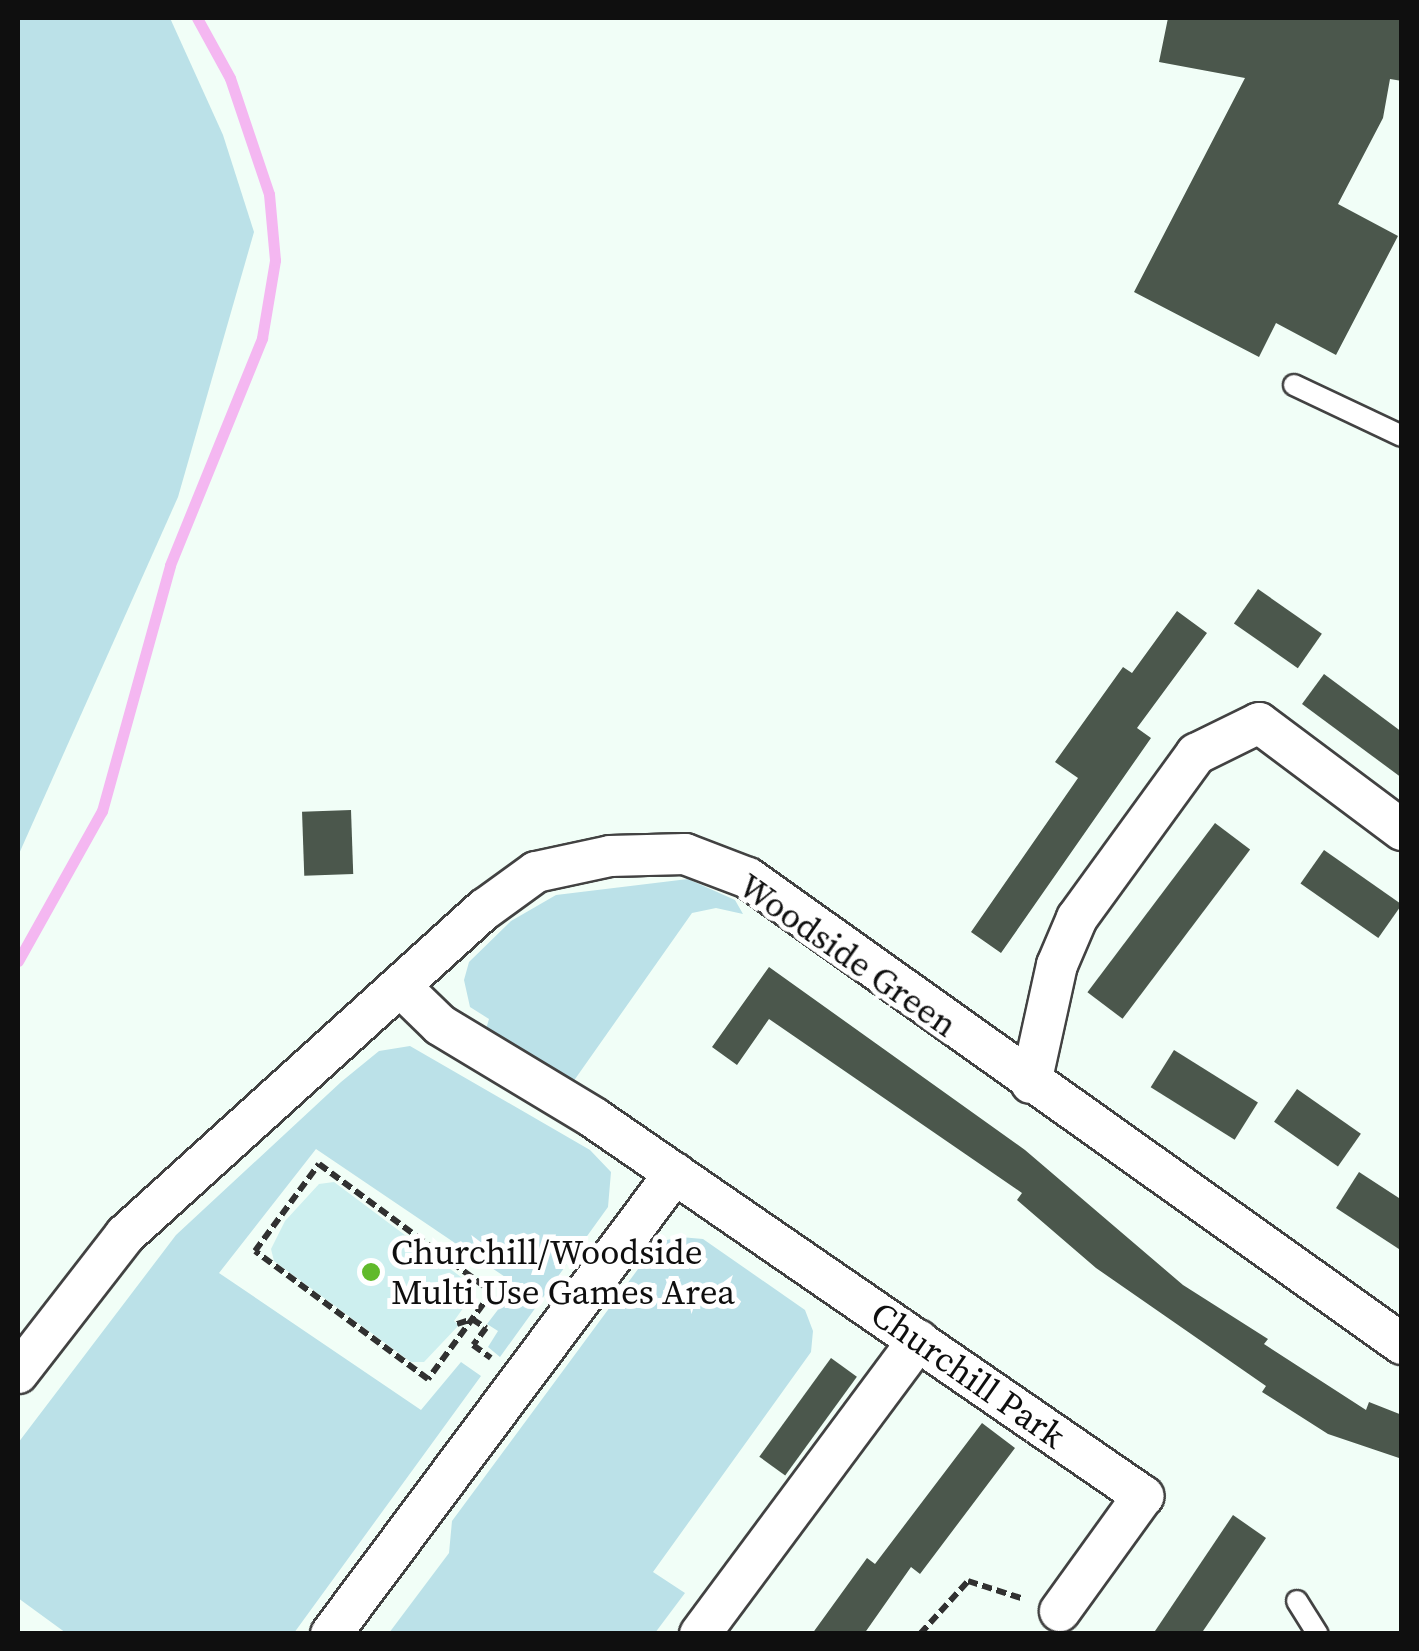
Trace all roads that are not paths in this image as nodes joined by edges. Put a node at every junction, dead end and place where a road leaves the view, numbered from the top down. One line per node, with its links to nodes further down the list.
1 (1294, 385): 2 (lane)
2 (1402, 436)
3 (1402, 830): 5 (street)
4 (402, 988): 5 (street, Woodside Green); 6 (street, Churchill Park); 9 (street)
5 (1031, 1083): 8 (street, Woodside Green)
6 (675, 1173): 7 (street, Churchill Park); 12 (street)
7 (918, 1340): 11 (street, Churchill Park); 13 (street)
8 (1402, 1344)
9 (18, 1374)
10 (1297, 1601): 14 (lane)
11 (1060, 1611)
12 (330, 1634)
13 (700, 1634)
14 (1318, 1634)

